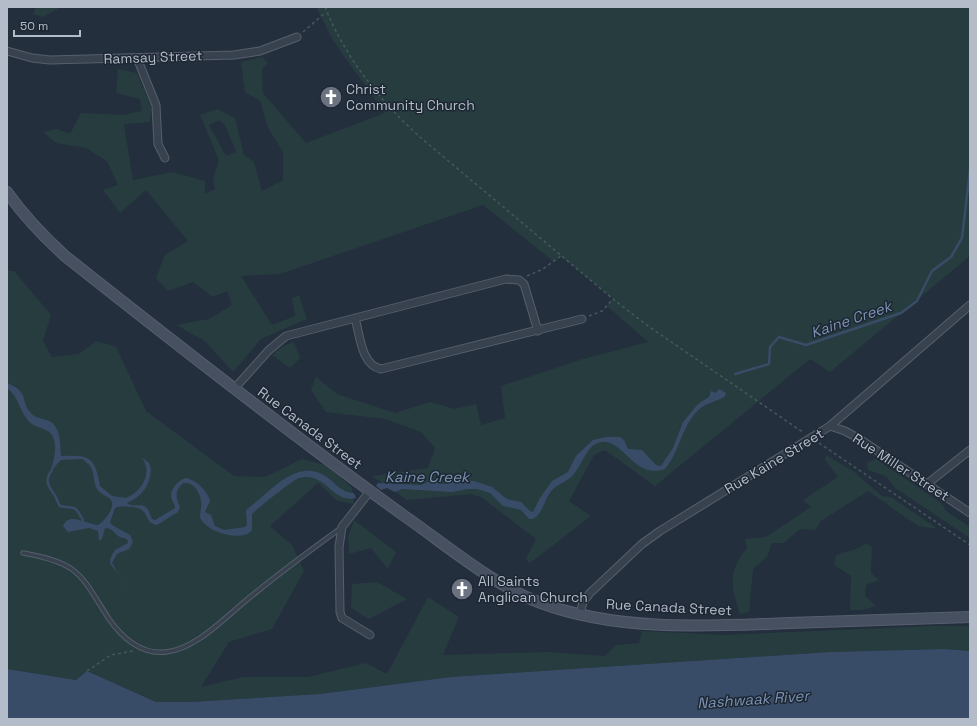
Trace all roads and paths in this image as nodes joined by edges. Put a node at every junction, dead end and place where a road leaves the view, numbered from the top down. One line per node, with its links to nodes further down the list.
1 (325, 7): 2 (path)
2 (327, 11): 3 (path); 8 (path)
3 (298, 37): 5 (street, Ramsay Street)
4 (7, 51): 5 (street, Ramsay Street)
5 (137, 58): 6 (street)
6 (165, 158)
7 (7, 192): 15 (main road, Rue Canada Street)
8 (561, 256): 9 (path); 10 (path)
9 (519, 280): 12 (street); 14 (street)
10 (613, 299): 13 (path); 17 (path)
11 (970, 305): 16 (street, Rue Kaine Street)
12 (355, 318): 14 (street); 15 (street)
13 (582, 319): 14 (street)
14 (538, 331)
15 (234, 389): 21 (main road, Rue Canada Street)
16 (830, 426): 20 (street, Rue Miller Street); 26 (street, Rue Kaine Street)
17 (806, 434)
18 (815, 441): 24 (path)
19 (970, 450): 20 (street)
20 (927, 484): 22 (street, Rue Miller Street)
21 (370, 491): 23 (street); 26 (main road, Rue Canada Street)
22 (970, 512)
23 (342, 527): 28 (street); 29 (lane)
24 (970, 545)
25 (22, 553): 29 (lane)
26 (580, 614): 27 (main road, Rue Canada Street)
27 (970, 617)
28 (370, 635)
29 (142, 649): 30 (path)
30 (87, 671)

